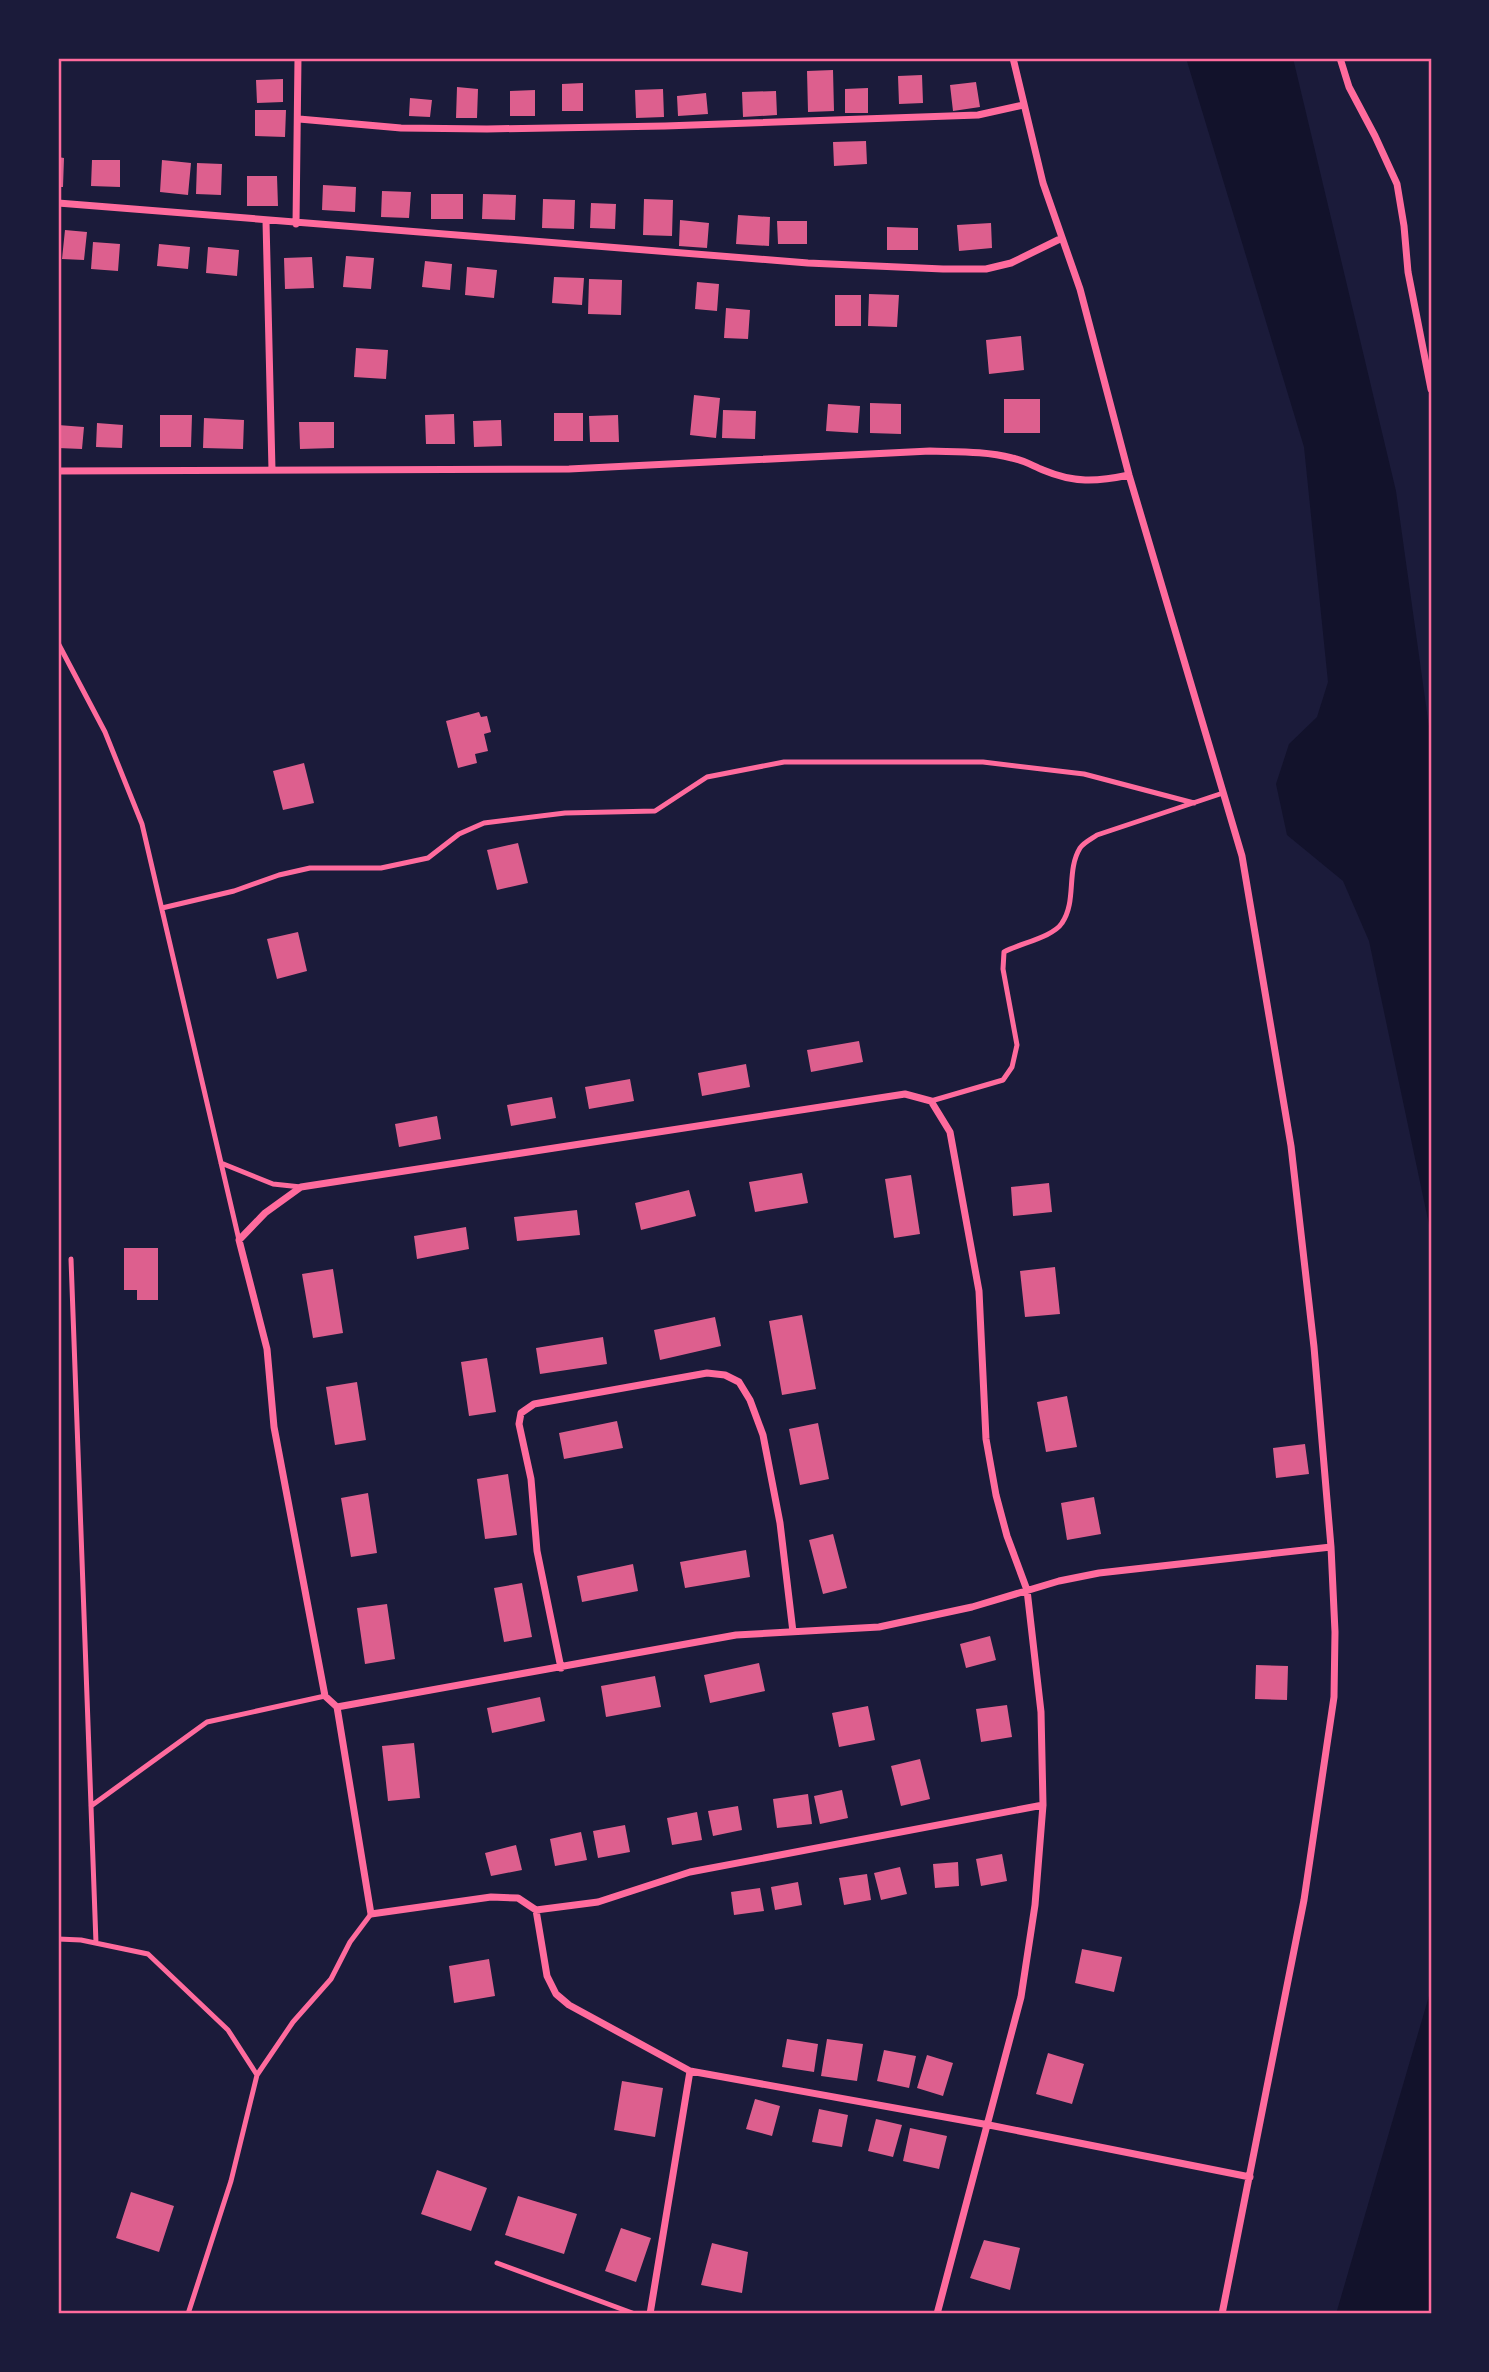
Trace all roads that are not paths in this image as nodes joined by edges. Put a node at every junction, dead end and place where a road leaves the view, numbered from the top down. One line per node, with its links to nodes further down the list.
1 (298, 58): 5 (street)
2 (1013, 58): 4 (street)
3 (1340, 58): 10 (street)
4 (1023, 105): 5 (street); 9 (street)
5 (299, 119): 8 (street)
6 (58, 203): 7 (street)
7 (266, 221): 8 (street); 11 (street)
8 (296, 224): 9 (street)
9 (1062, 238): 13 (street)
10 (1431, 388)
11 (272, 470): 12 (street); 13 (street)
12 (58, 471)
13 (1129, 475): 15 (street)
14 (58, 643): 17 (lane)
15 (1223, 793): 16 (lane); 23 (street)
16 (1194, 803): 17 (lane); 18 (lane)
17 (162, 908): 19 (lane)
18 (931, 1101): 20 (street); 24 (street)
19 (221, 1163): 20 (lane); 21 (lane)
20 (301, 1187): 21 (street)
21 (239, 1240): 27 (street)
22 (71, 1259): 30 (lane)
23 (1331, 1547): 24 (street); 38 (street)
24 (1027, 1590): 25 (street); 29 (street)
25 (793, 1632): 26 (street); 26 (street)
26 (561, 1668): 28 (street)
27 (325, 1696): 28 (street); 30 (lane)
28 (337, 1707): 32 (street)
29 (1043, 1805): 31 (street); 37 (street)
30 (91, 1806): 34 (lane)
31 (536, 1910): 32 (street); 35 (street)
32 (371, 1914): 36 (lane)
33 (58, 1939): 34 (lane)
34 (96, 1943): 36 (lane)
35 (690, 2071): 37 (street); 42 (street)
36 (257, 2075): 40 (lane)
37 (989, 2125): 38 (street); 43 (street)
38 (1250, 2177): 44 (street)
39 (497, 2263): 41 (lane)
40 (188, 2314)
41 (635, 2314)
42 (650, 2314)
43 (937, 2314)
44 (1222, 2314)

